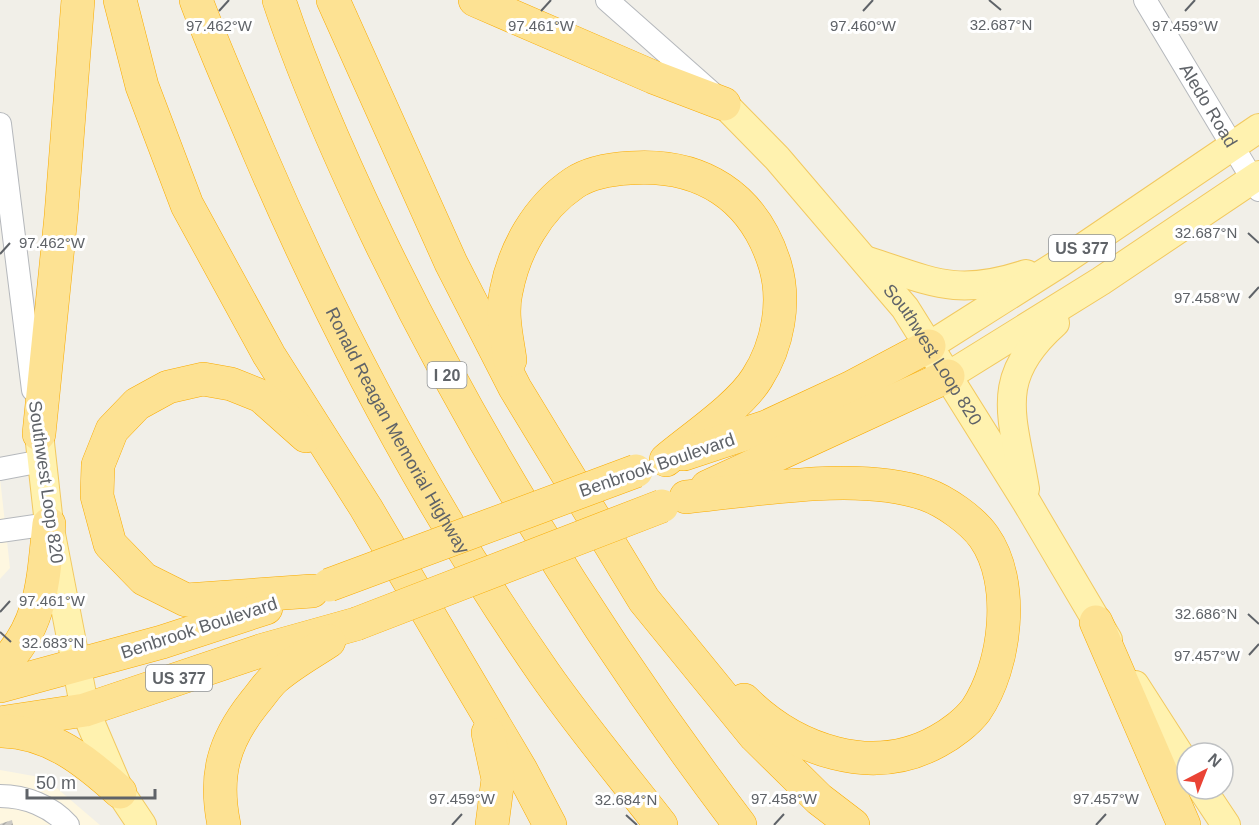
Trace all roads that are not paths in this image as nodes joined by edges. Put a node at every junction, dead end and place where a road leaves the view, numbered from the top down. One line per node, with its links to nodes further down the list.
1 (78, 0): 21 (highway)
2 (120, 0): 22 (highway)
3 (196, 0): 35 (highway, Ronald Reagan Memorial Highway)
4 (279, 0): 40 (highway, I 20)
5 (333, 0): 20 (highway)
6 (475, 0): 9 (highway)
7 (607, 0): 9 (street, Southwest Loop 820)
8 (1145, 0): 12 (street, Aledo Road)
9 (724, 104): 15 (main road, Southwest Loop 820)
10 (0, 124): 14 (street, Southwest Loop 820)
11 (1259, 128): 12 (main road, Benbrook Boulevard / US 377)
12 (1232, 147): 13 (street, Aledo Road); 16 (main road, Benbrook Boulevard / US 377)
13 (1257, 182): 17 (main road, Benbrook Boulevard / US 377)
14 (6, 219): 21 (street, Southwest Loop 820)
15 (866, 261): 16 (main road); 18 (main road, Southwest Loop 820)
16 (1060, 263): 18 (main road, Benbrook Boulevard / US 377)
17 (1101, 281): 19 (main road, Benbrook Boulevard / US 377); 26 (main road)
18 (929, 346): 19 (main road, Southwest Loop 820); 23 (highway, Benbrook Boulevard / US 377)
19 (948, 376): 25 (highway, Benbrook Boulevard / US 377); 26 (main road, Southwest Loop 820)
20 (515, 388): 23 (highway); 32 (highway)
21 (40, 447): 24 (street); 27 (main road, Southwest Loop 820)
22 (333, 458): 29 (highway); 37 (highway)
23 (651, 465): 29 (highway, Benbrook Boulevard / US 377, bridge)
24 (0, 469)
25 (674, 501): 31 (highway, Benbrook Boulevard / US 377, bridge); 32 (highway)
26 (1027, 503): 30 (main road, Southwest Loop 820)
27 (49, 524): 28 (street); 33 (main road, Southwest Loop 820); 34 (highway)
28 (0, 532)
29 (320, 588): 33 (highway, Benbrook Boulevard / US 377)
30 (1096, 622): 42 (main road, Southwest Loop 820); 56 (highway)
31 (354, 625): 38 (highway, Benbrook Boulevard / US 377); 48 (highway)
32 (663, 626): 55 (highway)
33 (75, 666): 36 (highway, Benbrook Boulevard / US 377); 38 (main road, Southwest Loop 820)
34 (0, 667)
35 (545, 674): 51 (highway); 52 (highway, Ronald Reagan Memorial Highway)
36 (0, 686)
37 (482, 708): 49 (highway); 50 (highway)
38 (85, 710): 39 (highway, Benbrook Boulevard / US 377); 43 (main road, Southwest Loop 820)
39 (0, 723)
40 (664, 725): 53 (highway, I 20); 54 (highway)
41 (0, 731): 43 (highway)
42 (1175, 747)
43 (120, 792): 47 (main road, Southwest Loop 820)
44 (0, 796): 46 (street)
45 (1210, 801): 57 (main road)
46 (68, 825)
47 (142, 825)
48 (225, 825)
49 (492, 825)
50 (550, 825)
51 (635, 825)
52 (661, 825)
53 (740, 825)
54 (766, 825)
55 (853, 825)
56 (1184, 825)
57 (1226, 825)

